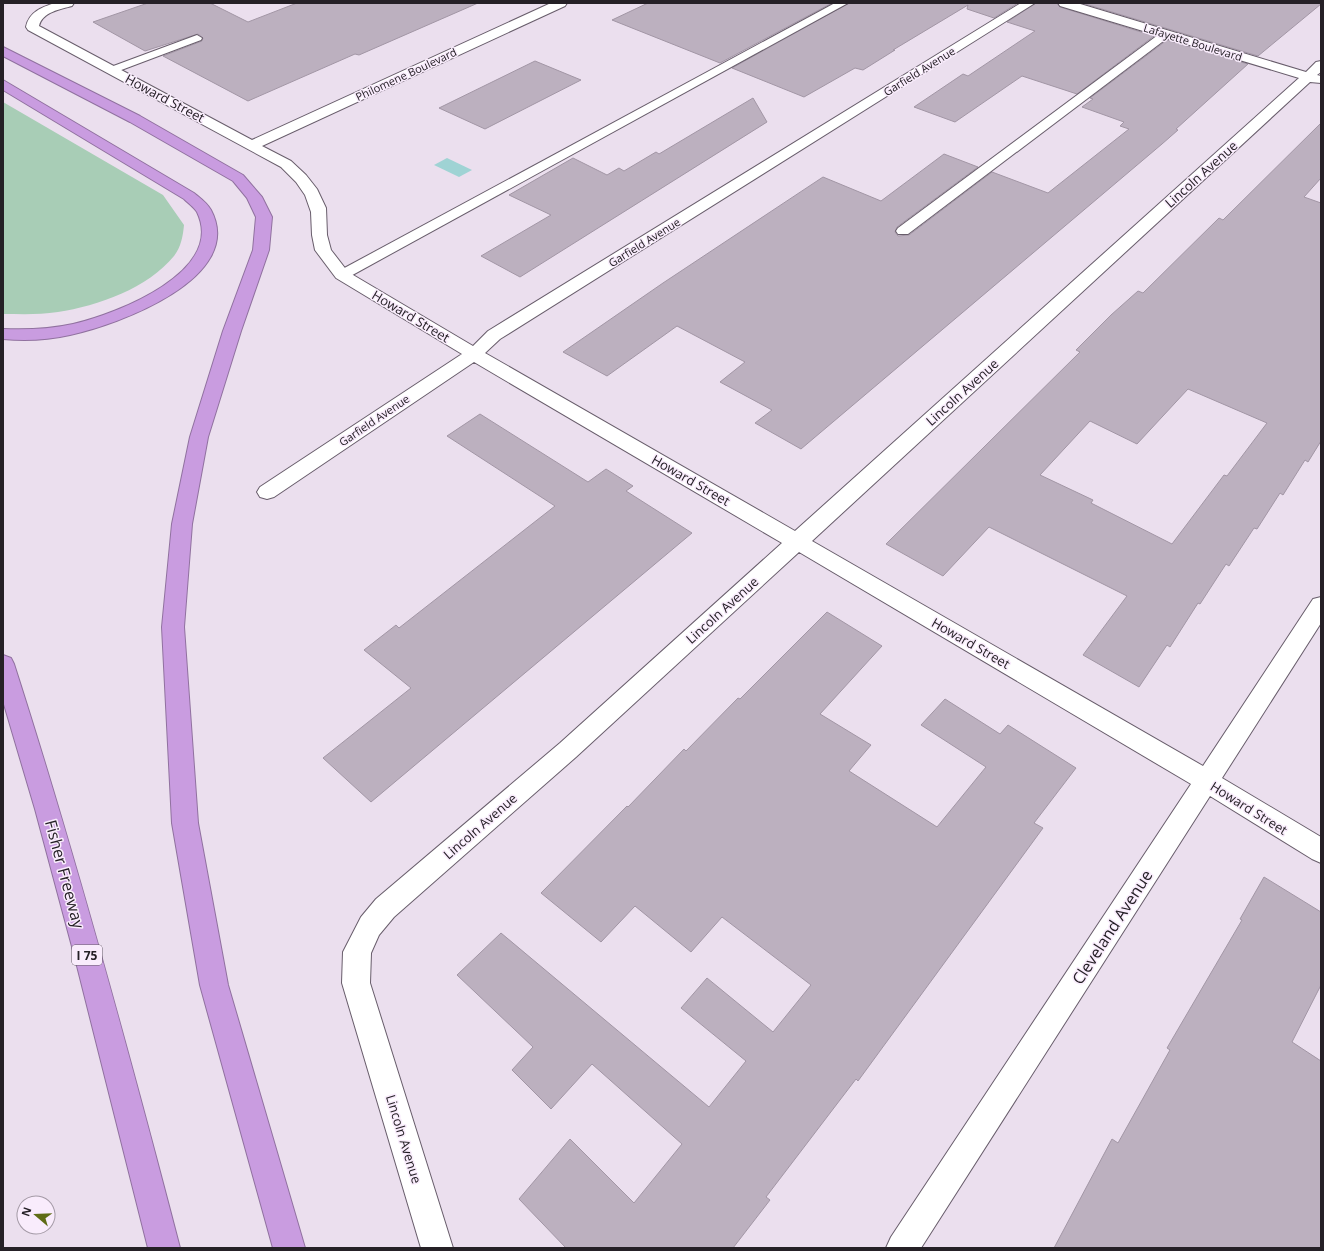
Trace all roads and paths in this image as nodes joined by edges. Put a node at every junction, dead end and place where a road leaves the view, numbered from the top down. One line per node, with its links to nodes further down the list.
1 (68, 3): 6 (street)
2 (561, 3): 13 (street, Philomene Boulevard)
3 (843, 3): 15 (lane)
4 (1029, 3): 17 (street, Garfield Avenue)
5 (1064, 3): 7 (street, Lafayette Boulevard)
6 (50, 5): 10 (street, Howard Street)
7 (1166, 34): 11 (street, Lafayette Boulevard); 14 (lane)
8 (197, 38): 10 (lane)
9 (3, 51): 25 (highway)
10 (112, 70): 13 (street, Howard Street)
11 (1317, 74): 19 (street, Lincoln Avenue)
12 (3, 84): 16 (highway)
13 (252, 145): 15 (street, Howard Street)
14 (904, 231)
15 (342, 275): 17 (street, Howard Street)
16 (3, 334)
17 (474, 354): 18 (street, Garfield Avenue); 19 (street, Howard Street)
18 (267, 492)
19 (797, 542): 22 (street, Howard Street); 26 (street, Lincoln Avenue)
20 (1321, 605): 22 (street, Cleveland Avenue)
21 (3, 664): 24 (highway, Fisher Freeway / I 75)
22 (1207, 782): 23 (street, Howard Street); 27 (street, Cleveland Avenue)
23 (1321, 851)
24 (164, 1248)
25 (289, 1248)
26 (437, 1248)
27 (902, 1248)

